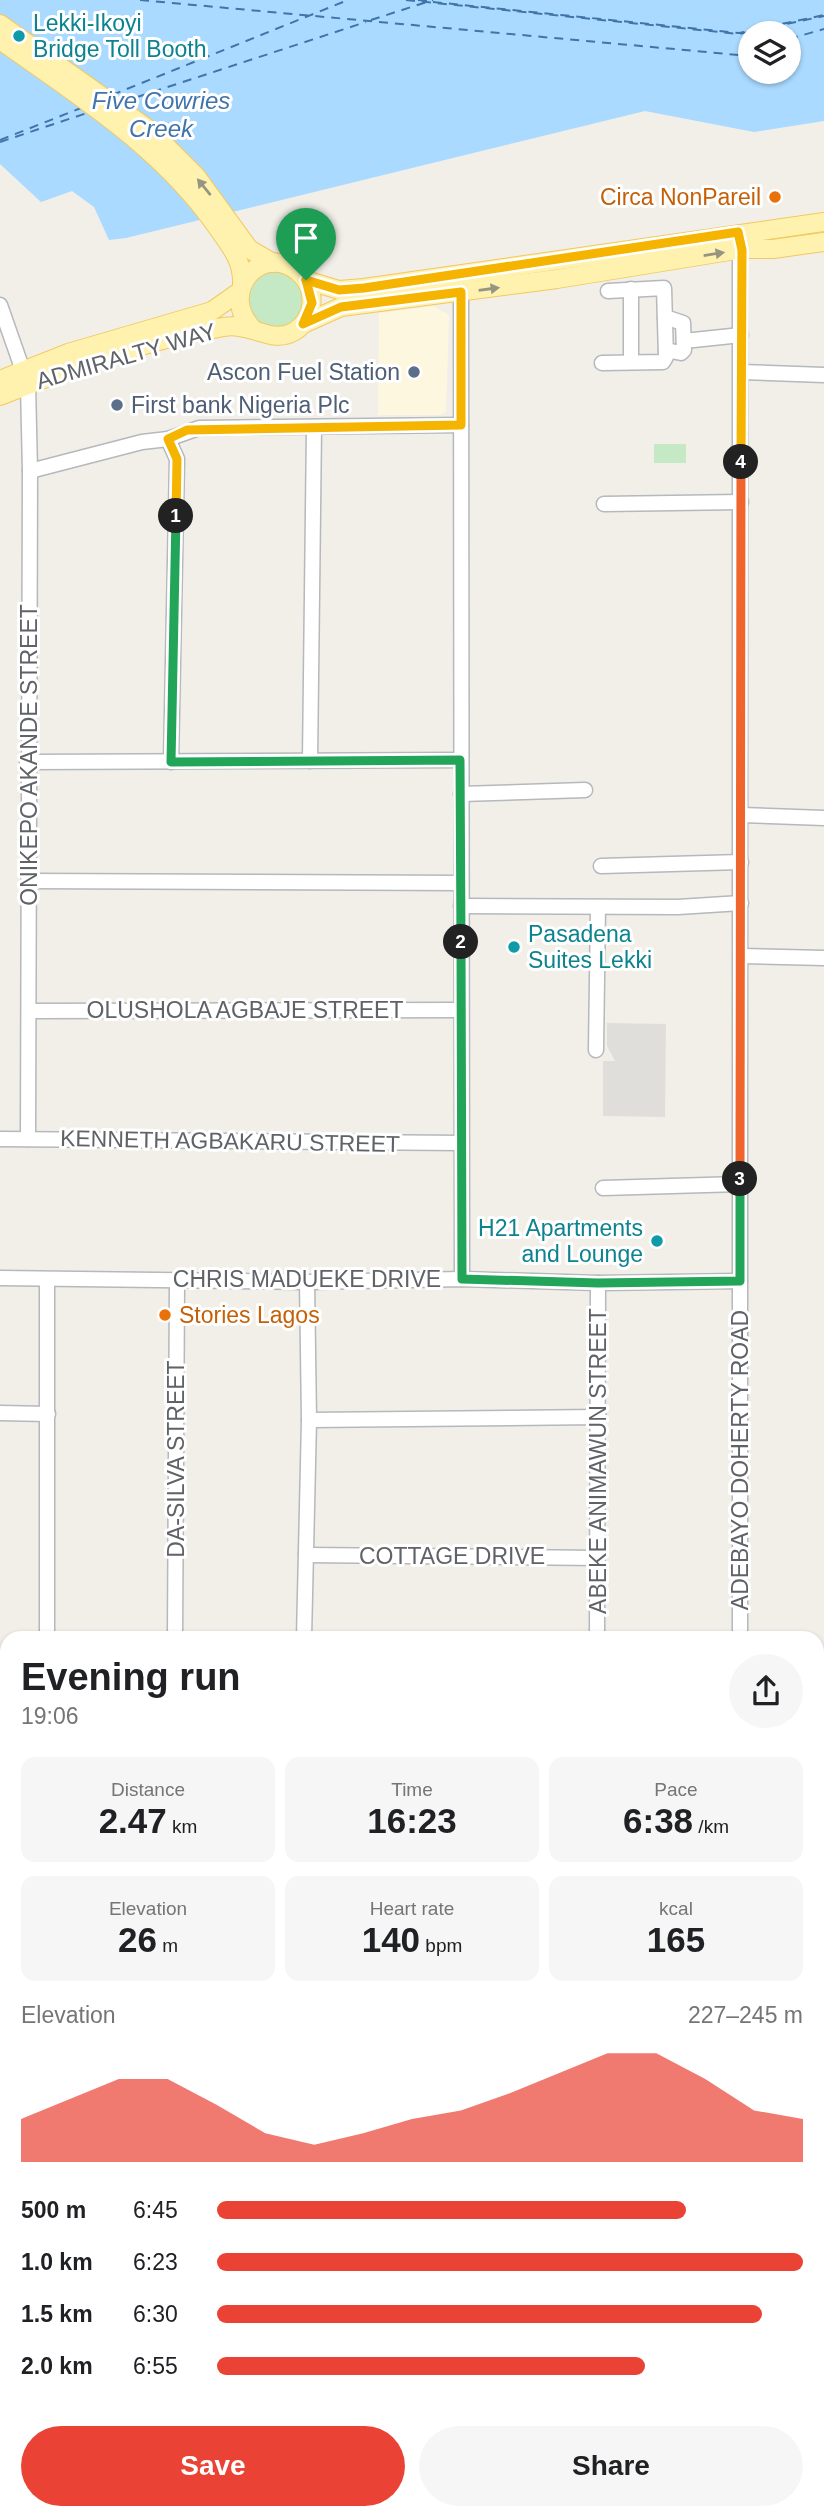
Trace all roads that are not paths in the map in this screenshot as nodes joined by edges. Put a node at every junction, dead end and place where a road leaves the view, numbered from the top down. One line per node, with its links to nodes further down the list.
1 (0, 24): 6 (main road, one-way to 1)
2 (0, 40): 6 (main road)
3 (824, 222): 4 (main road)
4 (740, 241): 5 (main road); 8 (main road); 12 (main road, one-way to 4); 17 (street, ADEBAYO DOHERTY ROAD)
5 (824, 242)
6 (238, 246): 7 (main road); 9 (main road)
7 (273, 263): 8 (main road); 9 (main road)
8 (306, 280): 15 (main road)
9 (241, 288): 16 (main road); 24 (main road, ADMIRALTY WAY)
10 (631, 289): 11 (street); 14 (street); 20 (street)
11 (608, 291)
12 (461, 292): 15 (main road); 27 (street)
13 (0, 304): 24 (street, ONIKEPO AKANDE STREET)
14 (665, 317): 18 (street); 19 (street)
15 (303, 324): 16 (main road)
16 (254, 330): 24 (main road, ADMIRALTY WAY)
17 (741, 335): 18 (street); 22 (street, ADEBAYO DOHERTY ROAD)
18 (684, 341): 19 (street)
19 (666, 350): 20 (street)
20 (631, 362): 21 (street)
21 (603, 363)
22 (741, 372): 23 (street); 31 (street, ADEBAYO DOHERTY ROAD)
23 (824, 376)
24 (25, 379): 25 (main road, ADMIRALTY WAY); 26 (main road, ADMIRALTY WAY); 30 (street, ONIKEPO AKANDE STREET)
25 (0, 380)
26 (0, 396)
27 (461, 425): 28 (street); 33 (street)
28 (314, 427): 29 (street); 34 (street)
29 (168, 439): 30 (street); 36 (street)
30 (30, 471): 35 (street, ONIKEPO AKANDE STREET)
31 (741, 502): 32 (street); 39 (street, ADEBAYO DOHERTY ROAD)
32 (604, 504)
33 (460, 760): 34 (street); 38 (street)
34 (310, 761): 36 (street)
35 (27, 762): 36 (street); 43 (street, ONIKEPO AKANDE STREET)
36 (171, 762)
37 (584, 790): 38 (street)
38 (461, 794): 44 (street)
39 (741, 815): 40 (street); 41 (street, ADEBAYO DOHERTY ROAD)
40 (824, 818)
41 (741, 862): 42 (street); 45 (street, ADEBAYO DOHERTY ROAD)
42 (601, 866)
43 (30, 881): 44 (street); 51 (street, ONIKEPO AKANDE STREET)
44 (461, 883): 46 (street)
45 (741, 903): 47 (street); 48 (street, ADEBAYO DOHERTY ROAD)
46 (461, 906): 47 (street); 50 (street)
47 (598, 907): 52 (street)
48 (741, 956): 49 (street); 56 (street, ADEBAYO DOHERTY ROAD)
49 (824, 958)
50 (461, 1010): 51 (street, OLUSHOLA AGBAJE STREET); 55 (street)
51 (29, 1011): 54 (street, ONIKEPO AKANDE STREET)
52 (596, 1050)
53 (0, 1139): 54 (street, KENNETH AGBAKARU STREET)
54 (28, 1139): 55 (street, KENNETH AGBAKARU STREET)
55 (461, 1143): 59 (street)
56 (740, 1184): 57 (street); 62 (street, ADEBAYO DOHERTY ROAD)
57 (603, 1188)
58 (0, 1278): 60 (street, CHRIS MADUEKE DRIVE)
59 (462, 1279): 63 (street, CHRIS MADUEKE DRIVE); 64 (street, CHRIS MADUEKE DRIVE)
60 (47, 1280): 61 (street, CHRIS MADUEKE DRIVE); 66 (street)
61 (177, 1280): 63 (street, CHRIS MADUEKE DRIVE); 72 (street, DA-SILVA STREET)
62 (740, 1281): 64 (street, CHRIS MADUEKE DRIVE); 75 (street, ADEBAYO DOHERTY ROAD)
63 (307, 1282): 68 (street)
64 (598, 1283): 67 (street, ABEKE ANIMAWUN STREET)
65 (0, 1413): 66 (street)
66 (48, 1414): 71 (street)
67 (599, 1417): 68 (street); 70 (street, ABEKE ANIMAWUN STREET)
68 (309, 1420): 69 (street)
69 (306, 1555): 70 (street, COTTAGE DRIVE); 73 (street)
70 (598, 1558): 74 (street, ABEKE ANIMAWUN STREET)
71 (47, 1631)
72 (175, 1631)
73 (304, 1631)
74 (597, 1631)
75 (740, 1631)

